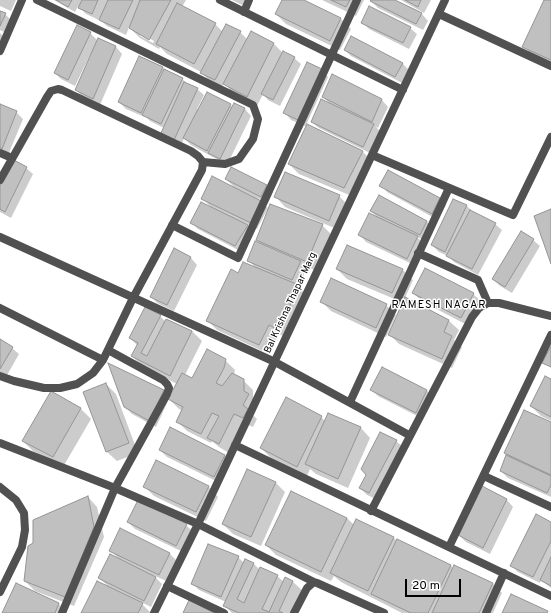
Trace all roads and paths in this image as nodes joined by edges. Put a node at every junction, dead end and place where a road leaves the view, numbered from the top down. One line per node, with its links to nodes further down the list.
1 (22, 0): 9 (street)
2 (38, 0): 17 (street)
3 (220, 0): 7 (street)
4 (249, 0): 7 (street)
5 (357, 0): 10 (street)
6 (445, 0): 8 (street, Bal Krishna Thapar Marg)
7 (244, 12): 10 (street)
8 (439, 14): 11 (street); 12 (street, Bal Krishna Thapar Marg)
9 (0, 51)
10 (332, 55): 12 (street); 20 (street)
11 (551, 66)
12 (403, 90): 15 (street, Bal Krishna Thapar Marg)
13 (551, 137): 19 (street)
14 (0, 153): 16 (street)
15 (372, 155): 19 (street); 30 (street, Bal Krishna Thapar Marg)
16 (12, 158): 17 (street); 18 (street)
17 (202, 162): 20 (street)
18 (0, 180)
19 (449, 188): 22 (street)
20 (172, 225): 23 (street)
21 (0, 237): 23 (street)
22 (418, 253): 24 (street); 32 (street)
23 (133, 298): 28 (street); 30 (street)
24 (488, 302): 26 (street); 33 (street)
25 (0, 308): 29 (street)
26 (551, 316)
27 (551, 335): 36 (street)
28 (108, 350): 29 (street); 38 (street)
29 (103, 360): 31 (street)
30 (275, 362): 32 (street); 35 (street, Bal Krishna Thapar Marg)
31 (0, 376)
32 (350, 402): 33 (street)
33 (409, 435): 40 (street)
34 (0, 444): 38 (street)
35 (235, 446): 40 (street); 41 (street, Bal Krishna Thapar Marg)
36 (484, 476): 39 (street); 42 (street)
37 (0, 487): 46 (street)
38 (116, 488): 41 (street); 48 (street)
39 (551, 506)
40 (370, 511): 42 (street)
41 (198, 524): 44 (street); 45 (street, Bal Krishna Thapar Marg)
42 (449, 547): 43 (street)
43 (504, 573): 47 (street); 53 (street)
44 (314, 582): 51 (street); 52 (street)
45 (166, 586): 49 (street, Bal Krishna Thapar Marg); 50 (street)
46 (0, 592)
47 (551, 596)
48 (62, 613)
49 (154, 613)
50 (224, 613)
51 (294, 613)
52 (384, 613)
53 (486, 613)

